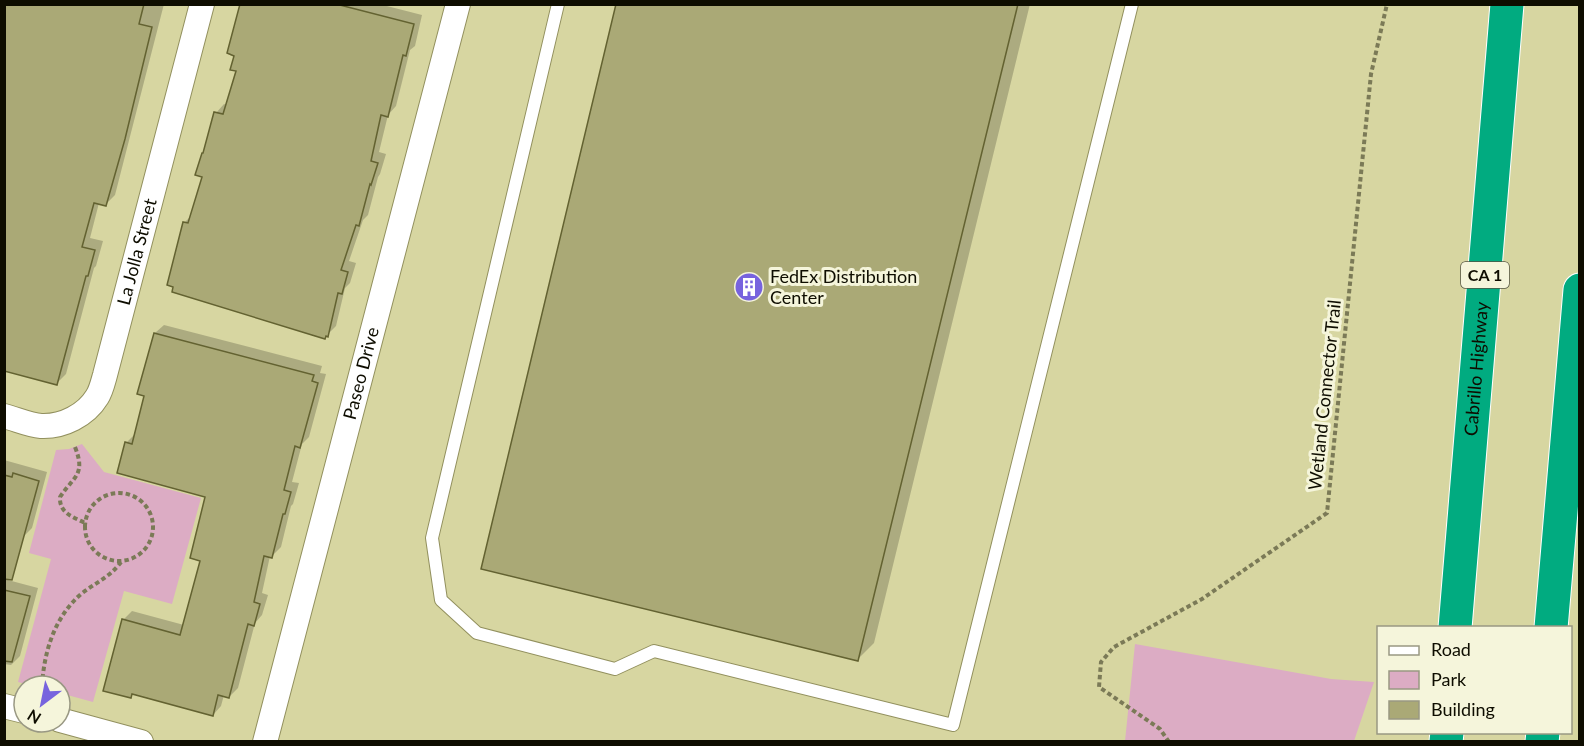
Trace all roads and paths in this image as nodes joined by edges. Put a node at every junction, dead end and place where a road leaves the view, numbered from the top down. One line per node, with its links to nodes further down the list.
1 (202, 4): 8 (street, La Jolla Street)
2 (458, 4): 17 (street, Paseo Drive)
3 (558, 4): 4 (lane)
4 (1132, 4)
5 (1387, 4): 18 (path, Wetland Connector Trail)
6 (1507, 4): 12 (highway, Cabrillo Highway / CA 1)
7 (1580, 290): 13 (highway)
8 (4, 416)
9 (75, 447): 10 (path)
10 (85, 523): 11 (path); 11 (path)
11 (122, 561): 14 (path)
12 (1455, 626)
13 (1551, 626)
14 (43, 674)
15 (72, 723): 16 (street)
16 (141, 741)
17 (266, 741)
18 (1169, 741)

